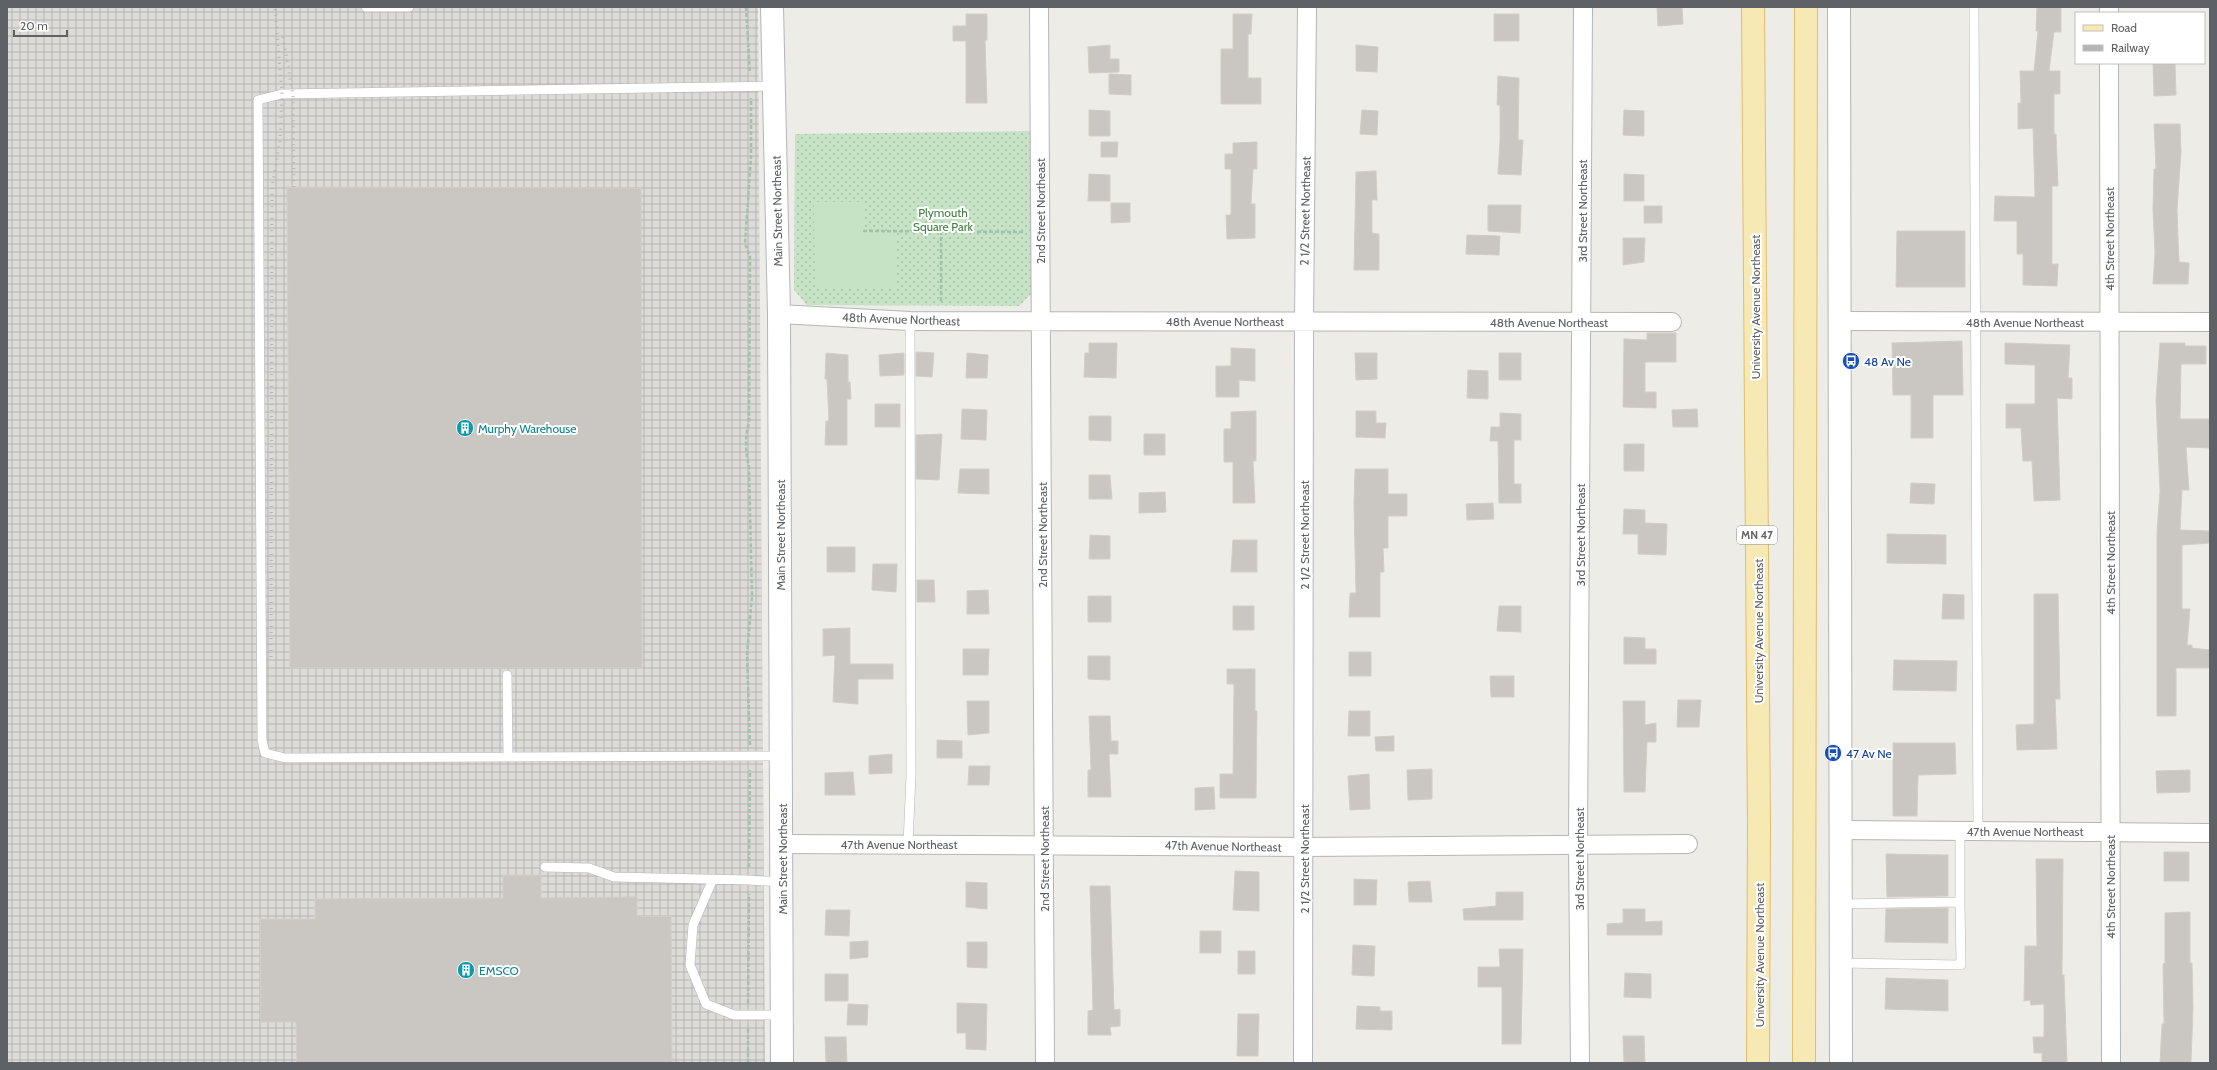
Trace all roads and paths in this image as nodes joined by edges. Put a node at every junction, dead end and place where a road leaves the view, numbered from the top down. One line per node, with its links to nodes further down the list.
1 (366, 7): 2 (lane)
2 (409, 7)
3 (746, 7): 13 (path)
4 (772, 7): 14 (street, Main Street Northeast)
5 (1039, 7): 17 (street, 2nd Street Northeast)
6 (1307, 7): 20 (street, 2 1/2 Street Northeast)
7 (1583, 7): 23 (street, 3rd Street Northeast)
8 (1753, 7): 58 (main road, University Avenue Northeast / MN 47)
9 (1806, 7): 59 (main road)
10 (1839, 7): 25 (street)
11 (1974, 7): 26 (lane)
12 (2109, 64): 27 (street, 4th Street Northeast)
13 (751, 86): 14 (lane); 30 (path); 32 (lane)
14 (774, 86): 19 (street, Main Street Northeast)
15 (863, 230): 16 (path)
16 (941, 231): 17 (path); 18 (path)
17 (1040, 232): 22 (street, 2nd Street Northeast)
18 (941, 306)
19 (779, 314): 21 (street, 48th Avenue Northeast); 31 (street, Main Street Northeast)
20 (1304, 321): 22 (street, 48th Avenue Northeast); 23 (street, 48th Avenue Northeast); 43 (street, 2 1/2 Street Northeast)
21 (910, 322): 22 (street, 48th Avenue Northeast); 39 (lane)
22 (1041, 322): 40 (street, 2nd Street Northeast)
23 (1582, 322): 24 (street, 48th Avenue Northeast); 41 (street, 3rd Street Northeast)
24 (1672, 322)
25 (1839, 322): 26 (street, 48th Avenue Northeast); 33 (street)
26 (1975, 322): 27 (street, 48th Avenue Northeast); 35 (lane)
27 (2109, 322): 28 (street, 48th Avenue Northeast); 36 (street, 4th Street Northeast)
28 (2210, 322)
29 (507, 675): 32 (lane)
30 (750, 756): 31 (lane); 32 (lane); 46 (path)
31 (781, 756): 38 (street, Main Street Northeast)
32 (508, 757)
33 (1841, 830): 34 (street, 47th Avenue Northeast); 49 (street)
34 (1960, 830): 35 (street, 47th Avenue Northeast); 48 (lane)
35 (1978, 830): 36 (street, 47th Avenue Northeast)
36 (2110, 832): 37 (street, 47th Avenue Northeast); 61 (street, 4th Street Northeast)
37 (2210, 832)
38 (782, 844): 39 (street, 47th Avenue Northeast); 47 (street, Main Street Northeast)
39 (908, 844): 40 (street, 47th Avenue Northeast)
40 (1044, 844): 43 (street, 47th Avenue Northeast); 55 (street, 2nd Street Northeast)
41 (1578, 844): 42 (street, 47th Avenue Northeast); 43 (street, 47th Avenue Northeast); 57 (street, 3rd Street Northeast)
42 (1688, 844)
43 (1305, 847): 56 (street, 2 1/2 Street Northeast)
44 (545, 867): 45 (lane)
45 (713, 879): 46 (lane); 52 (lane)
46 (749, 880): 47 (lane); 52 (path)
47 (782, 882): 51 (street, Main Street Northeast)
48 (1960, 902): 49 (lane); 50 (lane)
49 (1841, 904): 50 (street)
50 (1841, 963): 60 (street)
51 (782, 1015): 52 (lane); 54 (street, Main Street Northeast)
52 (748, 1016): 53 (path)
53 (748, 1063)
54 (782, 1063)
55 (1045, 1063)
56 (1303, 1063)
57 (1580, 1063)
58 (1758, 1063)
59 (1804, 1063)
60 (1841, 1063)
61 (2111, 1063)

